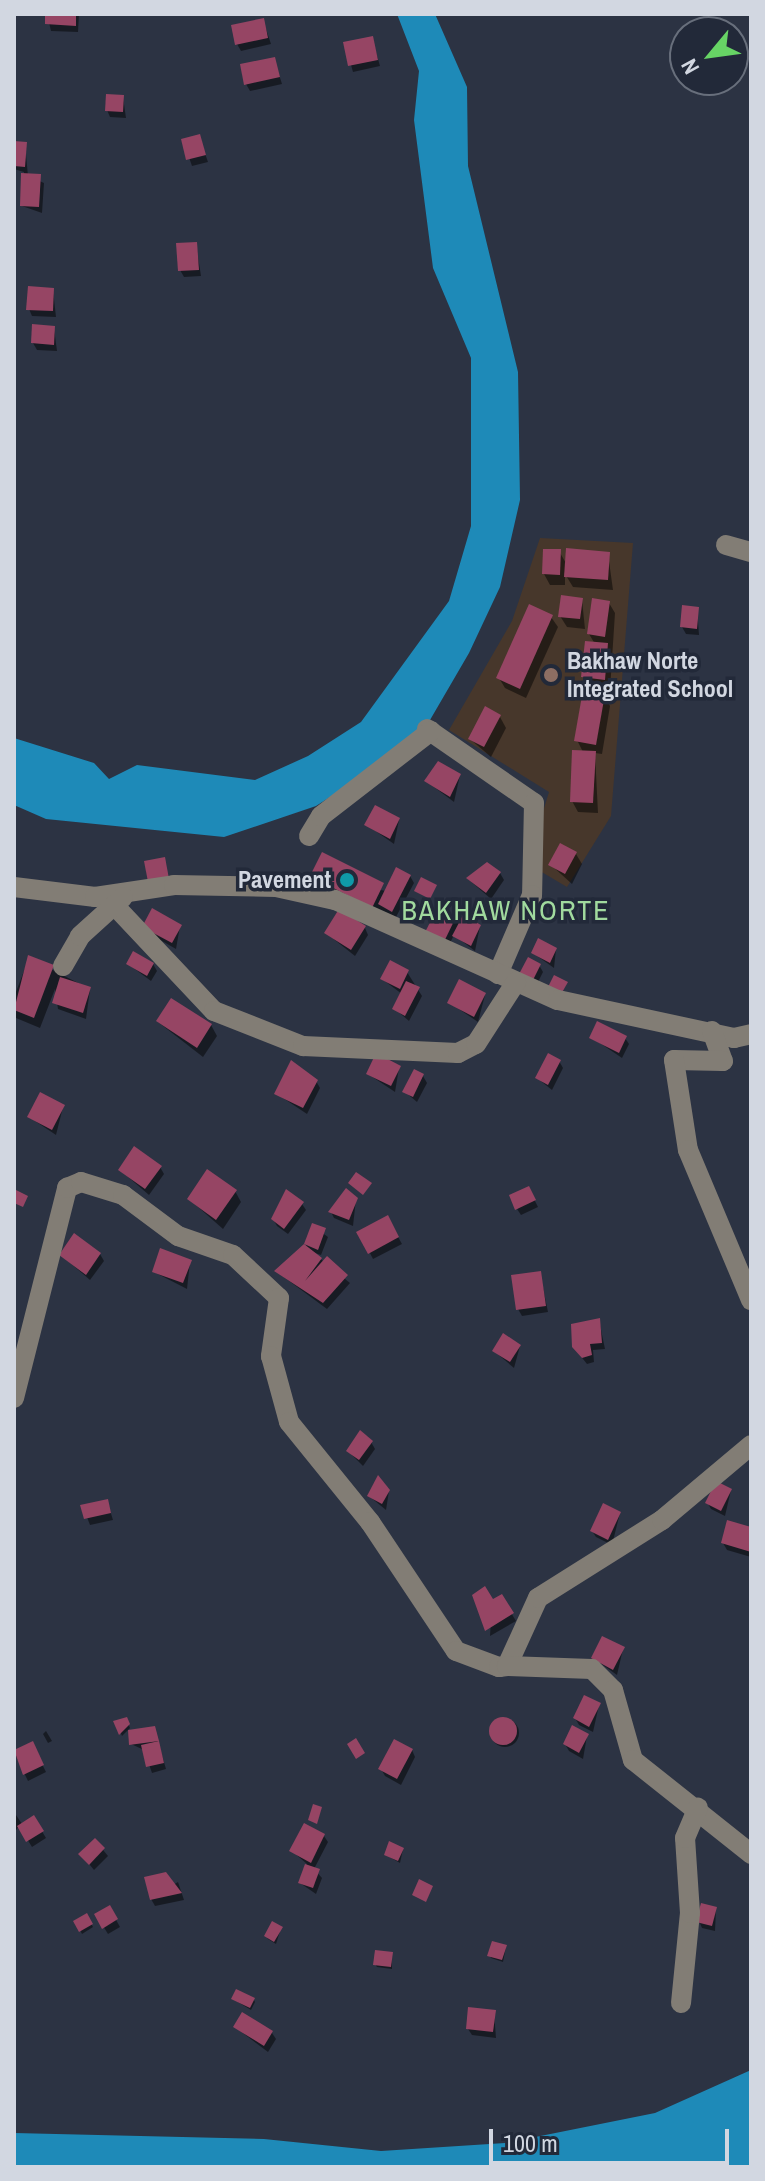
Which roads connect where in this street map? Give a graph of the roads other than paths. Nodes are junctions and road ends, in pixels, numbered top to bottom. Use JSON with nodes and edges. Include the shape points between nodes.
{"nodes":[{"id":1,"x":726,"y":545,"type":"dead end"},
{"id":2,"x":751,"y":552,"type":"edge"},
{"id":3,"x":309,"y":836,"type":"dead end"},
{"id":4,"x":14,"y":887,"type":"edge"},
{"id":5,"x":119,"y":901,"type":"junction"},
{"id":6,"x":63,"y":966,"type":"dead end"},
{"id":7,"x":507,"y":978,"type":"junction"},
{"id":8,"x":712,"y":1031,"type":"junction"},
{"id":9,"x":751,"y":1034,"type":"edge"},
{"id":10,"x":751,"y":1300,"type":"edge"},
{"id":11,"x":14,"y":1398,"type":"edge"},
{"id":12,"x":751,"y":1445,"type":"edge"},
{"id":13,"x":507,"y":1666,"type":"junction"},
{"id":14,"x":698,"y":1808,"type":"junction"},
{"id":15,"x":751,"y":1854,"type":"edge"},
{"id":16,"x":681,"y":2003,"type":"dead end"}],
"edges":[{"from":1,"to":2,"type":"street"},
{"from":3,"to":7,"type":"street","via":[[321,816],[429,730],[534,803],[532,895]]},
{"from":4,"to":5,"type":"street"},
{"from":5,"to":6,"type":"street","via":[[80,936]]},
{"from":5,"to":7,"type":"street","via":[[174,885],[305,893],[335,900]]},
{"from":5,"to":7,"type":"street","via":[[214,1011],[303,1046],[458,1053],[476,1044]]},
{"from":7,"to":8,"type":"street","via":[[558,1000]]},
{"from":8,"to":9,"type":"street"},
{"from":8,"to":10,"type":"street","via":[[723,1061],[674,1060],[688,1150]]},
{"from":11,"to":13,"type":"street","via":[[67,1188],[81,1182],[123,1195],[178,1236],[233,1255],[279,1298],[271,1356],[289,1422],[370,1522],[456,1651]]},
{"from":12,"to":13,"type":"street","via":[[662,1520],[538,1598]]},
{"from":13,"to":14,"type":"street","via":[[592,1669],[613,1690],[633,1760]]},
{"from":14,"to":15,"type":"street"},
{"from":14,"to":16,"type":"street","via":[[685,1838],[690,1913]]}]}
